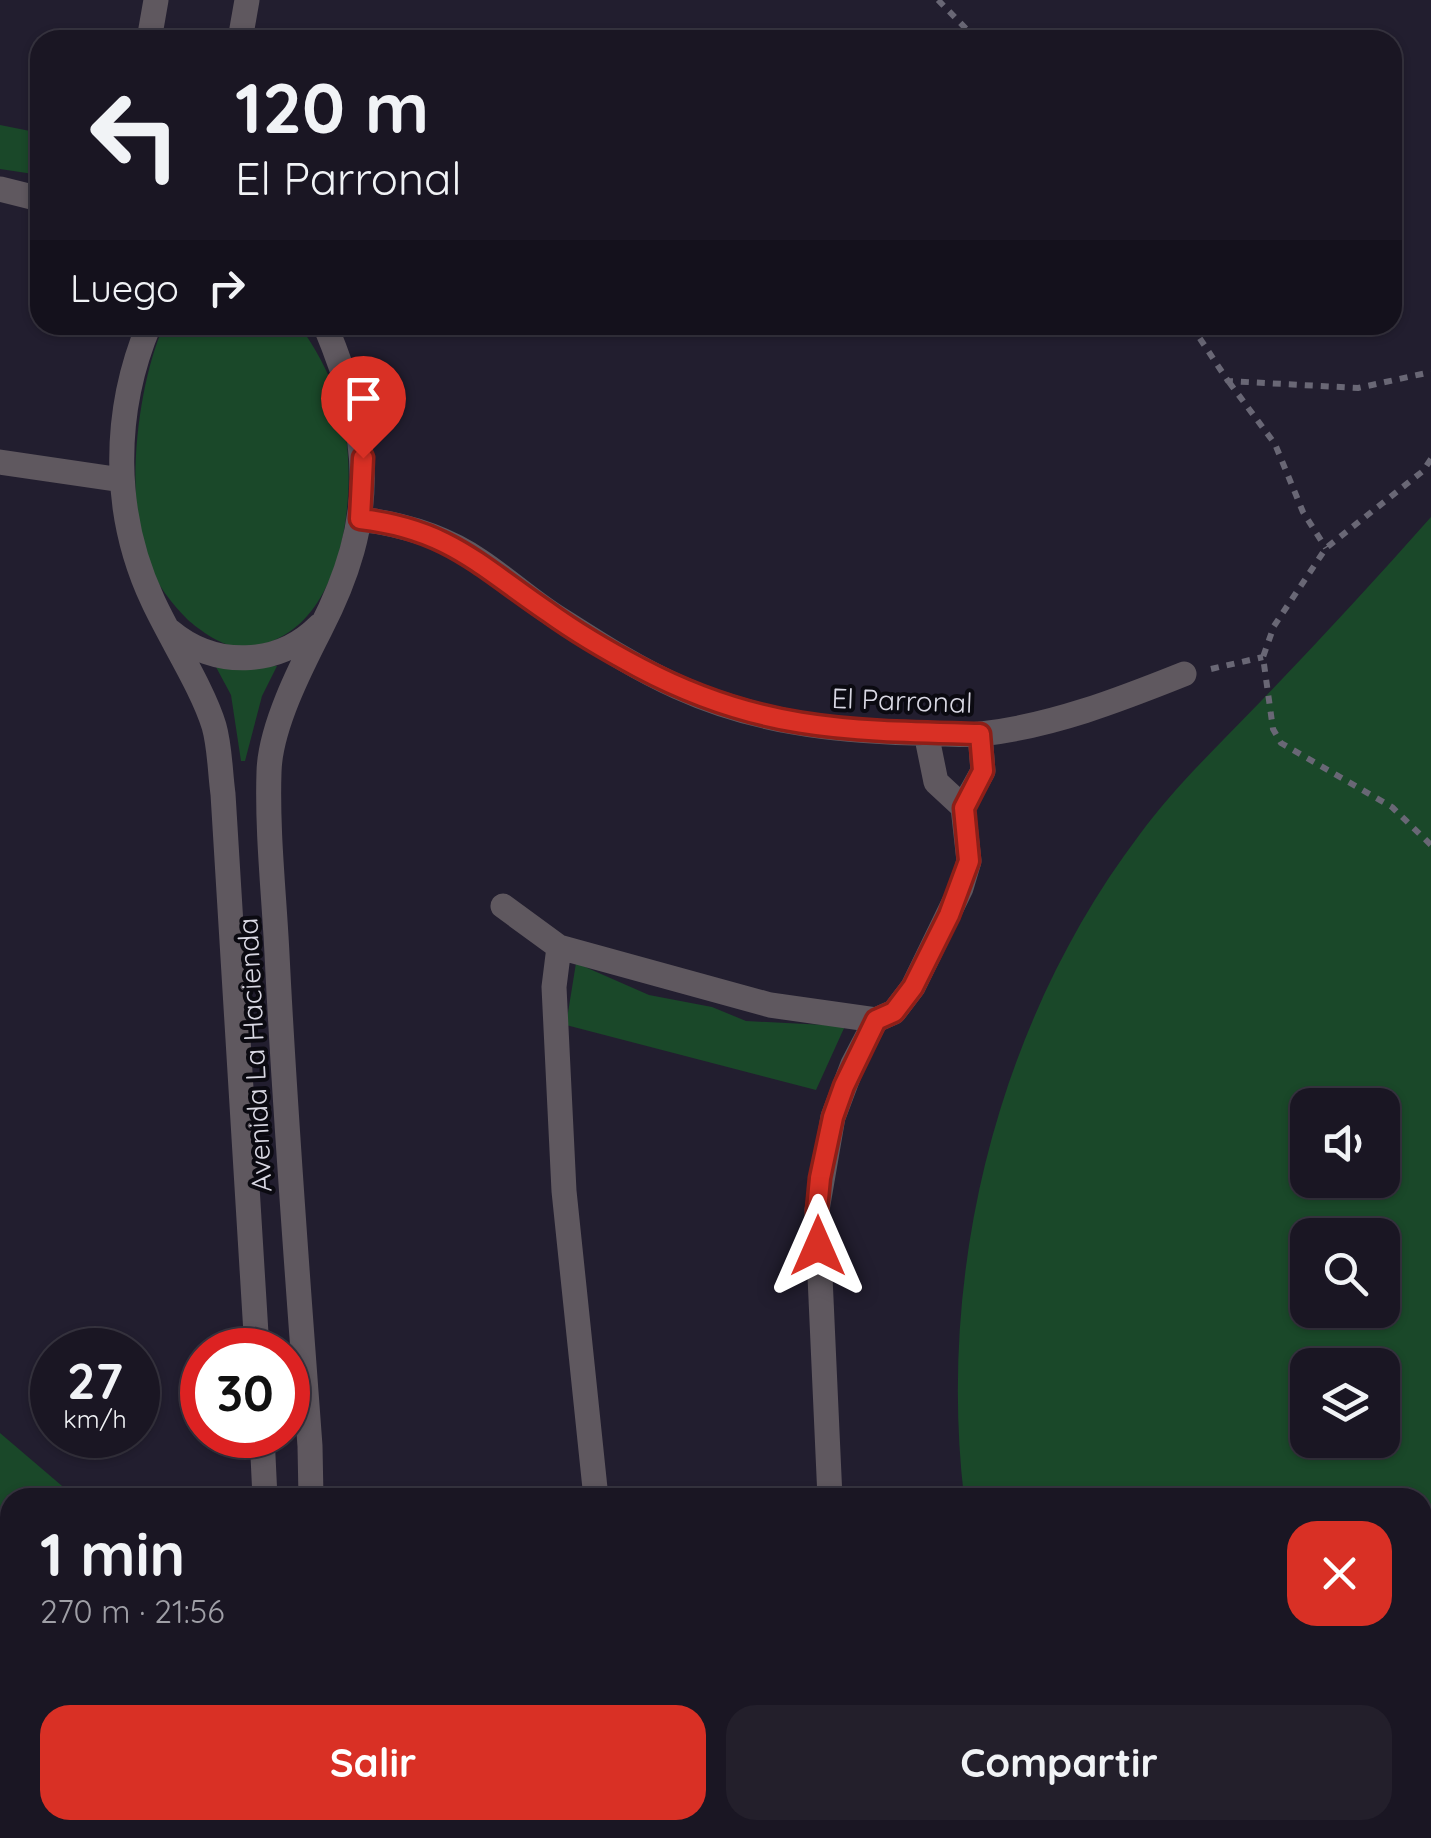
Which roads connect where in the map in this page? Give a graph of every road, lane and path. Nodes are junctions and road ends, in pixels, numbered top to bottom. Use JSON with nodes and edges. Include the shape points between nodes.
{"nodes":[{"id":1,"x":156,"y":0,"type":"edge"},
{"id":2,"x":246,"y":0,"type":"edge"},
{"id":3,"x":938,"y":0,"type":"edge"},
{"id":4,"x":152,"y":30,"type":"edge"},
{"id":5,"x":242,"y":30,"type":"edge"},
{"id":6,"x":967,"y":30,"type":"edge"},
{"id":7,"x":0,"y":189,"type":"edge"},
{"id":8,"x":30,"y":196,"type":"edge"},
{"id":9,"x":145,"y":335,"type":"edge"},
{"id":10,"x":319,"y":335,"type":"edge"},
{"id":11,"x":329,"y":335,"type":"edge"},
{"id":12,"x":1197,"y":335,"type":"edge"},
{"id":13,"x":341,"y":364,"type":"junction"},
{"id":14,"x":1431,"y":372,"type":"edge"},
{"id":15,"x":1228,"y":380,"type":"junction"},
{"id":16,"x":1431,"y":459,"type":"edge"},
{"id":17,"x":0,"y":462,"type":"edge"},
{"id":18,"x":122,"y":480,"type":"junction"},
{"id":19,"x":360,"y":519,"type":"junction"},
{"id":20,"x":1326,"y":548,"type":"junction"},
{"id":21,"x":325,"y":620,"type":"junction"},
{"id":22,"x":166,"y":628,"type":"junction"},
{"id":23,"x":1263,"y":657,"type":"junction"},
{"id":24,"x":1182,"y":675,"type":"joint"},
{"id":25,"x":926,"y":733,"type":"junction"},
{"id":26,"x":980,"y":734,"type":"junction"},
{"id":27,"x":964,"y":808,"type":"junction"},
{"id":28,"x":1431,"y":845,"type":"edge"},
{"id":29,"x":503,"y":906,"type":"dead end"},
{"id":30,"x":559,"y":948,"type":"junction"},
{"id":31,"x":876,"y":1020,"type":"junction"},
{"id":32,"x":256,"y":1328,"type":"edge"},
{"id":33,"x":263,"y":1458,"type":"edge"},
{"id":34,"x":265,"y":1488,"type":"edge"},
{"id":35,"x":311,"y":1488,"type":"edge"},
{"id":36,"x":595,"y":1488,"type":"edge"},
{"id":37,"x":830,"y":1488,"type":"edge"}],
"edges":[{"from":1,"to":4,"type":"street"},
{"from":2,"to":5,"type":"street"},
{"from":3,"to":6,"type":"path"},
{"from":7,"to":8,"type":"street"},
{"from":9,"to":18,"type":"street","name":"Avenida La Hacienda","via":[[126,402]]},
{"from":10,"to":13,"type":"street","name":"Avenida La Hacienda"},
{"from":11,"to":13,"type":"street","name":"Avenida La Hacienda"},
{"from":12,"to":15,"type":"path"},
{"from":13,"to":19,"type":"street","name":"Avenida La Hacienda","via":[[360,428]]},
{"from":14,"to":15,"type":"path","via":[[1358,388]]},
{"from":15,"to":20,"type":"path","via":[[1275,444]]},
{"from":16,"to":20,"type":"path"},
{"from":17,"to":18,"type":"street"},
{"from":18,"to":22,"type":"street","name":"Avenida La Hacienda","via":[[140,572]]},
{"from":19,"to":21,"type":"street","name":"Avenida La Hacienda"},
{"from":19,"to":25,"type":"street","name":"El Parronal","via":[[417,531],[476,558],[610,651],[706,698],[810,726]]},
{"from":20,"to":23,"type":"path","via":[[1274,626]]},
{"from":21,"to":22,"type":"street","via":[[295,645],[238,659],[199,650]]},
{"from":21,"to":35,"type":"street","name":"Avenida La Hacienda","via":[[294,683],[268,768]]},
{"from":22,"to":32,"type":"street","name":"Avenida La Hacienda","via":[[214,724],[219,758]]},
{"from":23,"to":24,"type":"path"},
{"from":23,"to":28,"type":"path","via":[[1272,729],[1281,743],[1392,807]]},
{"from":24,"to":26,"type":"street","name":"El Parronal","via":[[1074,715]]},
{"from":25,"to":26,"type":"street","name":"El Parronal"},
{"from":25,"to":27,"type":"street","via":[[936,782]]},
{"from":26,"to":27,"type":"street","via":[[983,771]]},
{"from":27,"to":31,"type":"street","via":[[969,861],[961,888],[913,987],[894,1012]]},
{"from":29,"to":30,"type":"street"},
{"from":30,"to":31,"type":"street","via":[[770,1005]]},
{"from":30,"to":36,"type":"street","via":[[554,987],[564,1191]]},
{"from":31,"to":37,"type":"street","via":[[833,1117],[817,1210]]},
{"from":33,"to":34,"type":"street"}]}
